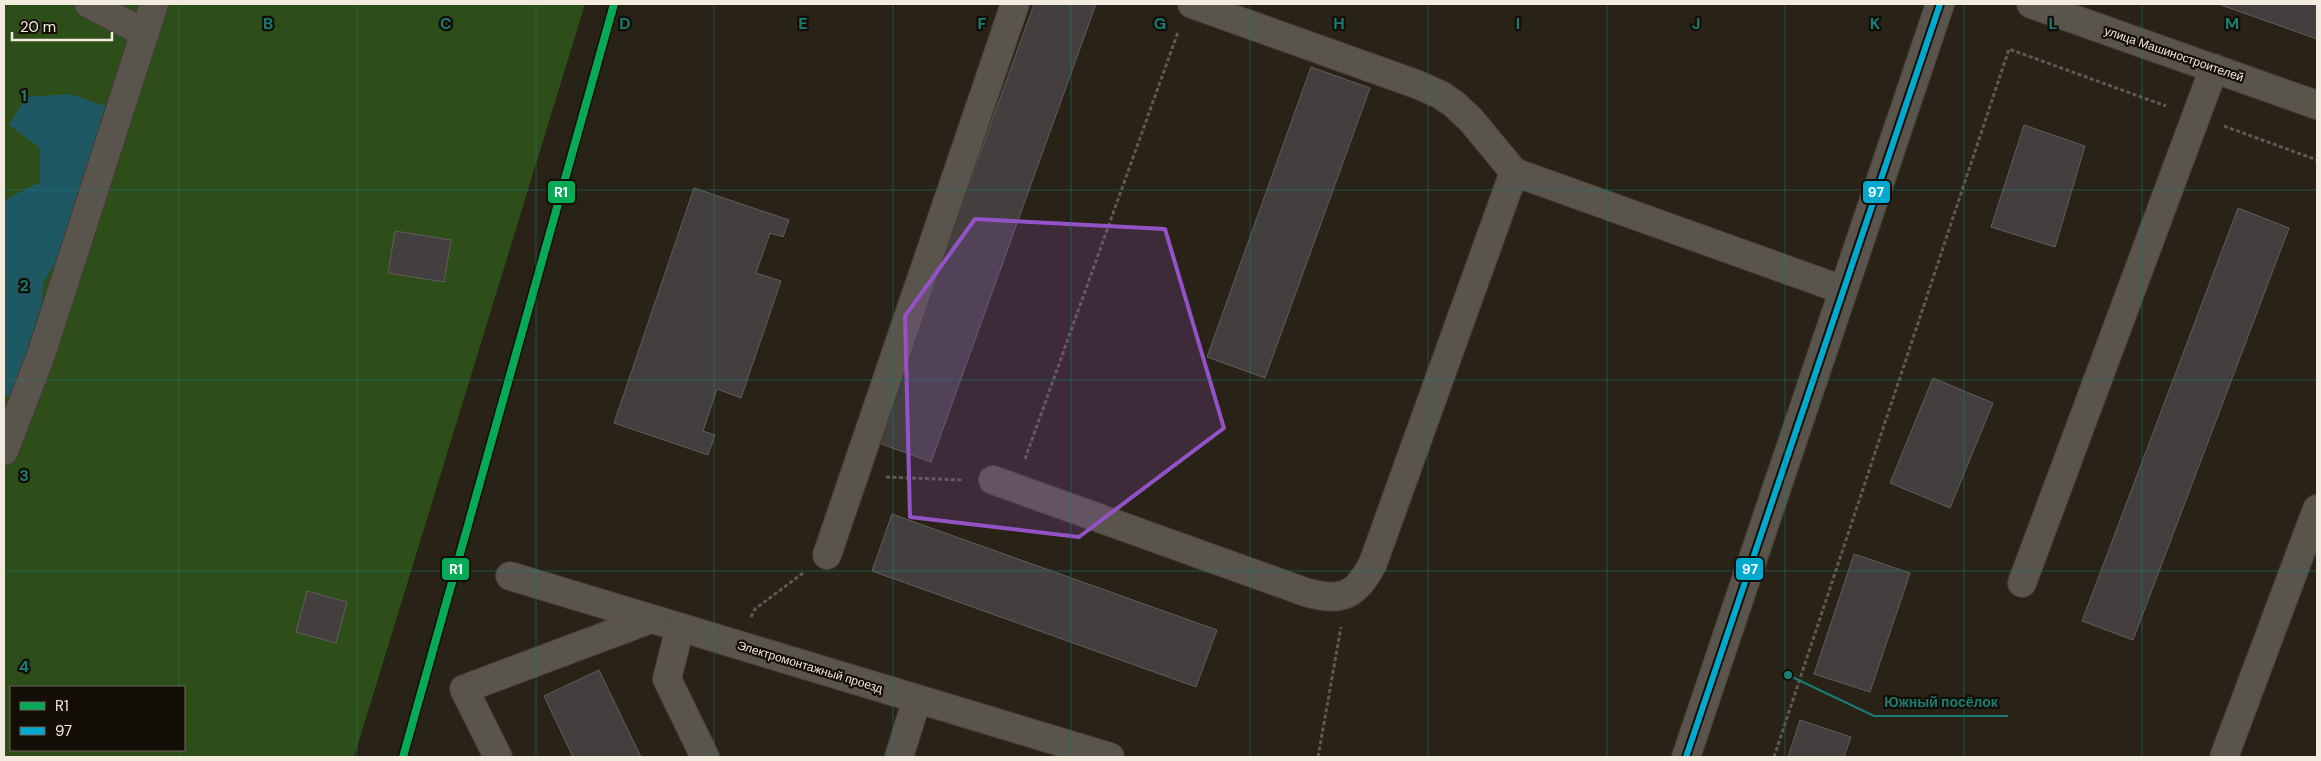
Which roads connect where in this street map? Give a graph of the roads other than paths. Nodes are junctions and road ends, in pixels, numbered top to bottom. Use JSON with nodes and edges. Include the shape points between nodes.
{"nodes":[{"id":1,"x":89,"y":4,"type":"edge"},
{"id":2,"x":154,"y":4,"type":"edge"},
{"id":3,"x":1015,"y":4,"type":"edge"},
{"id":4,"x":1192,"y":4,"type":"edge"},
{"id":5,"x":1940,"y":4,"type":"edge"},
{"id":6,"x":2039,"y":5,"type":"edge"},
{"id":7,"x":145,"y":33,"type":"junction"},
{"id":8,"x":2214,"y":68,"type":"junction"},
{"id":9,"x":2317,"y":104,"type":"edge"},
{"id":10,"x":1514,"y":172,"type":"junction"},
{"id":11,"x":1843,"y":290,"type":"junction"},
{"id":12,"x":4,"y":451,"type":"edge"},
{"id":13,"x":1003,"y":484,"type":"road end"},
{"id":14,"x":2317,"y":509,"type":"edge"},
{"id":15,"x":827,"y":555,"type":"road end"},
{"id":16,"x":510,"y":576,"type":"dead end"},
{"id":17,"x":2022,"y":583,"type":"dead end"},
{"id":18,"x":651,"y":619,"type":"junction"},
{"id":19,"x":680,"y":628,"type":"junction"},
{"id":20,"x":917,"y":699,"type":"junction"},
{"id":21,"x":498,"y":757,"type":"edge"},
{"id":22,"x":705,"y":757,"type":"edge"},
{"id":23,"x":898,"y":757,"type":"edge"},
{"id":24,"x":1110,"y":757,"type":"edge"},
{"id":25,"x":1686,"y":757,"type":"edge"},
{"id":26,"x":2224,"y":757,"type":"edge"}],
"edges":[{"from":1,"to":7,"type":"street"},
{"from":2,"to":7,"type":"street"},
{"from":3,"to":15,"type":"street"},
{"from":4,"to":10,"type":"street","via":[[1441,95],[1471,120]]},
{"from":5,"to":11,"type":"street"},
{"from":6,"to":8,"type":"street","name":"улица Машиностроителей"},
{"from":7,"to":12,"type":"street","via":[[41,355]]},
{"from":8,"to":9,"type":"street","name":"улица Машиностроителей"},
{"from":8,"to":17,"type":"street"},
{"from":10,"to":11,"type":"street"},
{"from":10,"to":13,"type":"street","via":[[1373,563],[1363,583],[1346,594],[1327,598],[1305,592]]},
{"from":11,"to":25,"type":"street"},
{"from":14,"to":26,"type":"street"},
{"from":16,"to":18,"type":"street","name":"Электромонтажный проезд"},
{"from":18,"to":19,"type":"street","name":"Электромонтажный проезд"},
{"from":18,"to":21,"type":"street","via":[[464,689]]},
{"from":19,"to":20,"type":"street","name":"Электромонтажный проезд"},
{"from":19,"to":22,"type":"street","via":[[667,678]]},
{"from":20,"to":23,"type":"street"},
{"from":20,"to":24,"type":"street","name":"Электромонтажный проезд"}]}
